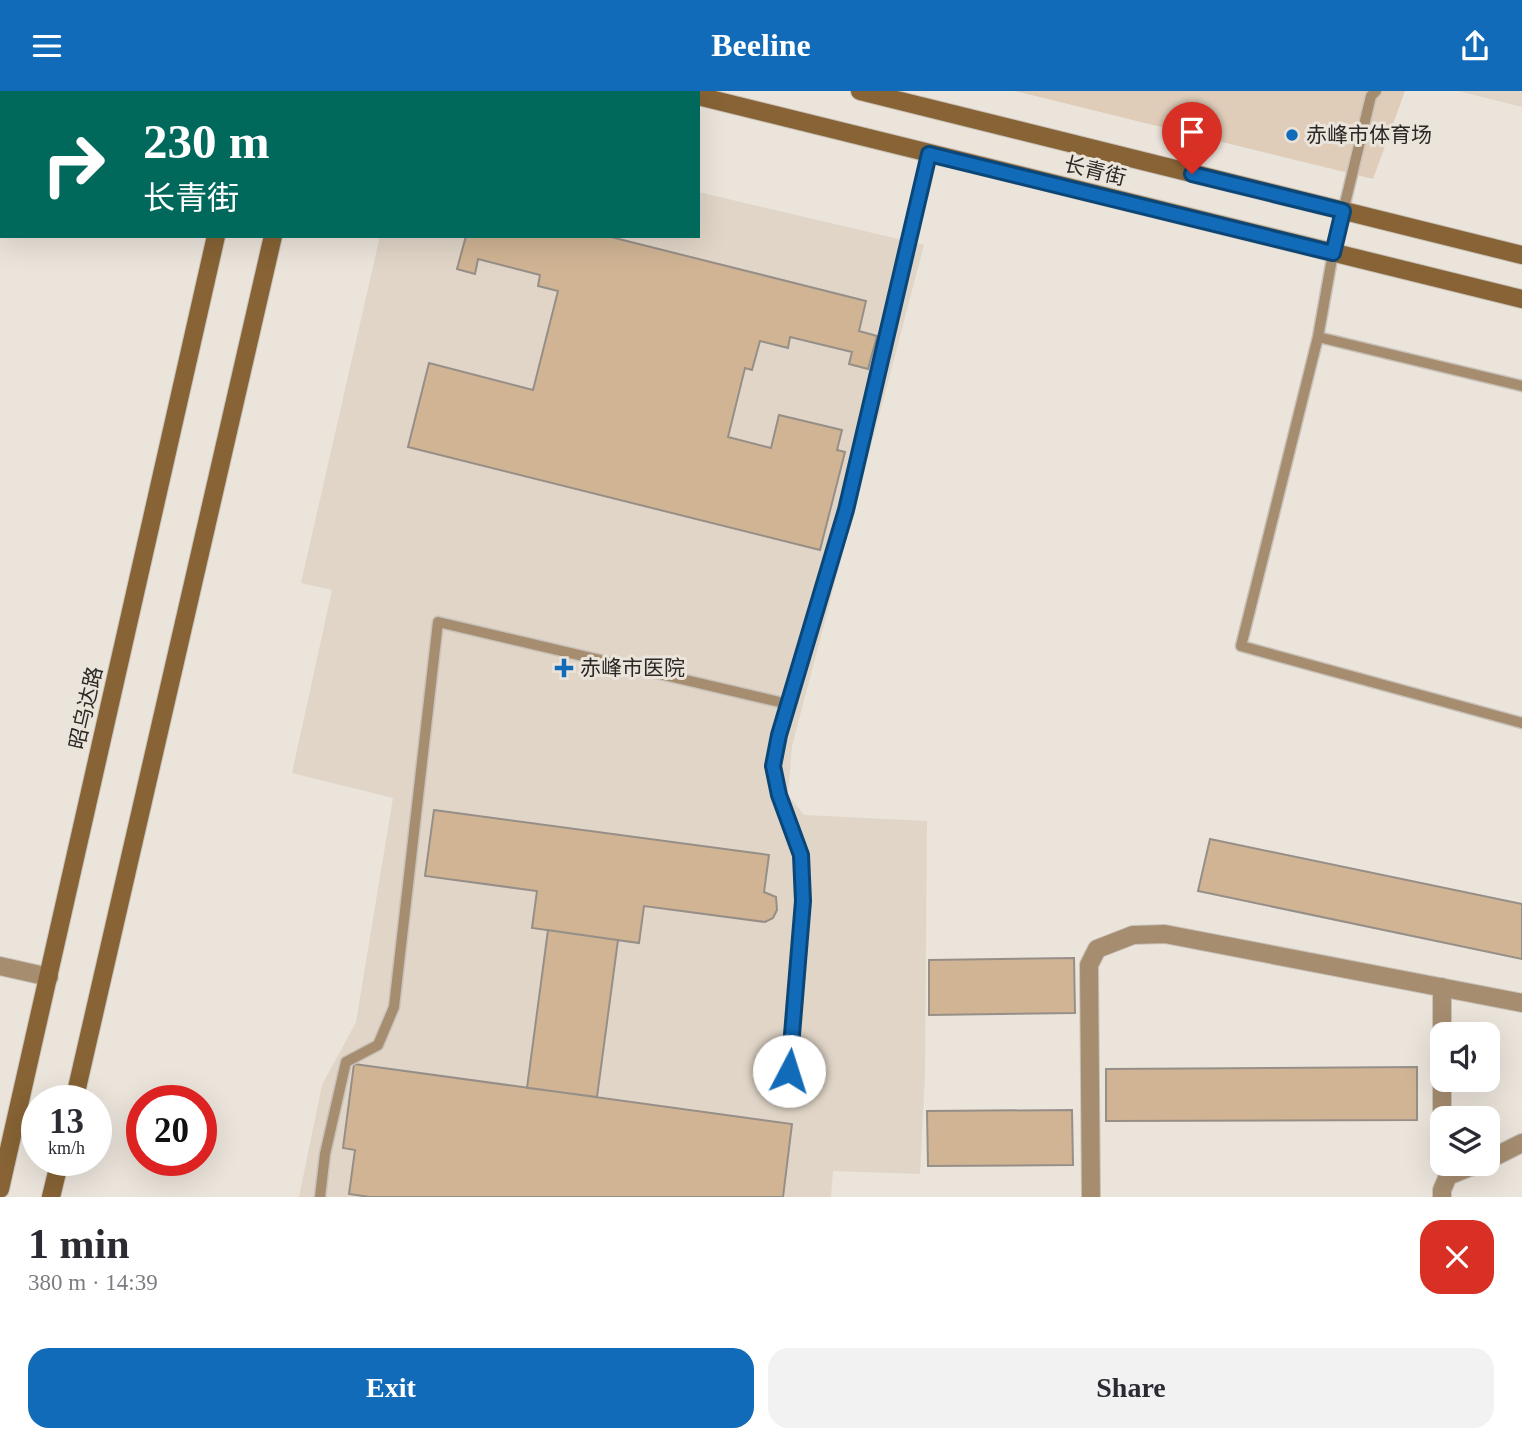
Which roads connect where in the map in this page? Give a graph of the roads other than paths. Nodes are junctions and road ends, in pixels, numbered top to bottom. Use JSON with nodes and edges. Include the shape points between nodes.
{"nodes":[{"id":1,"x":860,"y":91,"type":"edge"},
{"id":2,"x":1376,"y":91,"type":"edge"},
{"id":3,"x":700,"y":97,"type":"edge"},
{"id":4,"x":929,"y":154,"type":"junction"},
{"id":5,"x":1343,"y":211,"type":"junction"},
{"id":6,"x":216,"y":238,"type":"edge"},
{"id":7,"x":273,"y":238,"type":"edge"},
{"id":8,"x":1333,"y":253,"type":"junction"},
{"id":9,"x":1522,"y":255,"type":"edge"},
{"id":10,"x":1522,"y":299,"type":"edge"},
{"id":11,"x":1318,"y":337,"type":"junction"},
{"id":12,"x":1522,"y":386,"type":"edge"},
{"id":13,"x":788,"y":704,"type":"junction"},
{"id":14,"x":1522,"y":723,"type":"edge"},
{"id":15,"x":0,"y":966,"type":"edge"},
{"id":16,"x":49,"y":977,"type":"junction"},
{"id":17,"x":1442,"y":988,"type":"junction"},
{"id":18,"x":1522,"y":1003,"type":"edge"},
{"id":19,"x":1442,"y":1022,"type":"edge"},
{"id":20,"x":789,"y":1071,"type":"dead end"},
{"id":21,"x":78,"y":1085,"type":"edge"},
{"id":22,"x":1522,"y":1143,"type":"edge"},
{"id":23,"x":1500,"y":1154,"type":"edge"},
{"id":24,"x":56,"y":1176,"type":"edge"},
{"id":25,"x":1448,"y":1176,"type":"edge"},
{"id":26,"x":0,"y":1189,"type":"edge"},
{"id":27,"x":1442,"y":1193,"type":"edge"},
{"id":28,"x":51,"y":1197,"type":"edge"},
{"id":29,"x":320,"y":1197,"type":"edge"},
{"id":30,"x":1091,"y":1197,"type":"edge"}],
"edges":[{"from":1,"to":5,"type":"main road","name":"长青街"},
{"from":2,"to":5,"type":"lane"},
{"from":3,"to":4,"type":"main road","name":"长青街"},
{"from":4,"to":8,"type":"main road","name":"长青街"},
{"from":4,"to":13,"type":"lane","via":[[846,510]]},
{"from":5,"to":8,"type":"lane"},
{"from":5,"to":9,"type":"main road","name":"长青街"},
{"from":6,"to":16,"type":"main road","name":"昭乌达路"},
{"from":7,"to":21,"type":"main road"},
{"from":8,"to":10,"type":"main road","name":"长青街"},
{"from":8,"to":11,"type":"lane"},
{"from":11,"to":12,"type":"lane"},
{"from":11,"to":14,"type":"lane","via":[[1241,646]]},
{"from":13,"to":20,"type":"lane","via":[[773,766],[801,855],[803,901]]},
{"from":13,"to":29,"type":"lane","via":[[438,622],[394,1007],[378,1045],[346,1062]]},
{"from":15,"to":16,"type":"street"},
{"from":16,"to":26,"type":"main road","name":"昭乌达路"},
{"from":17,"to":18,"type":"street"},
{"from":17,"to":19,"type":"street"},
{"from":17,"to":30,"type":"street","via":[[1165,934],[1133,935],[1097,949],[1089,965]]},
{"from":22,"to":23,"type":"street"},
{"from":24,"to":28,"type":"main road"},
{"from":25,"to":27,"type":"street"}]}
